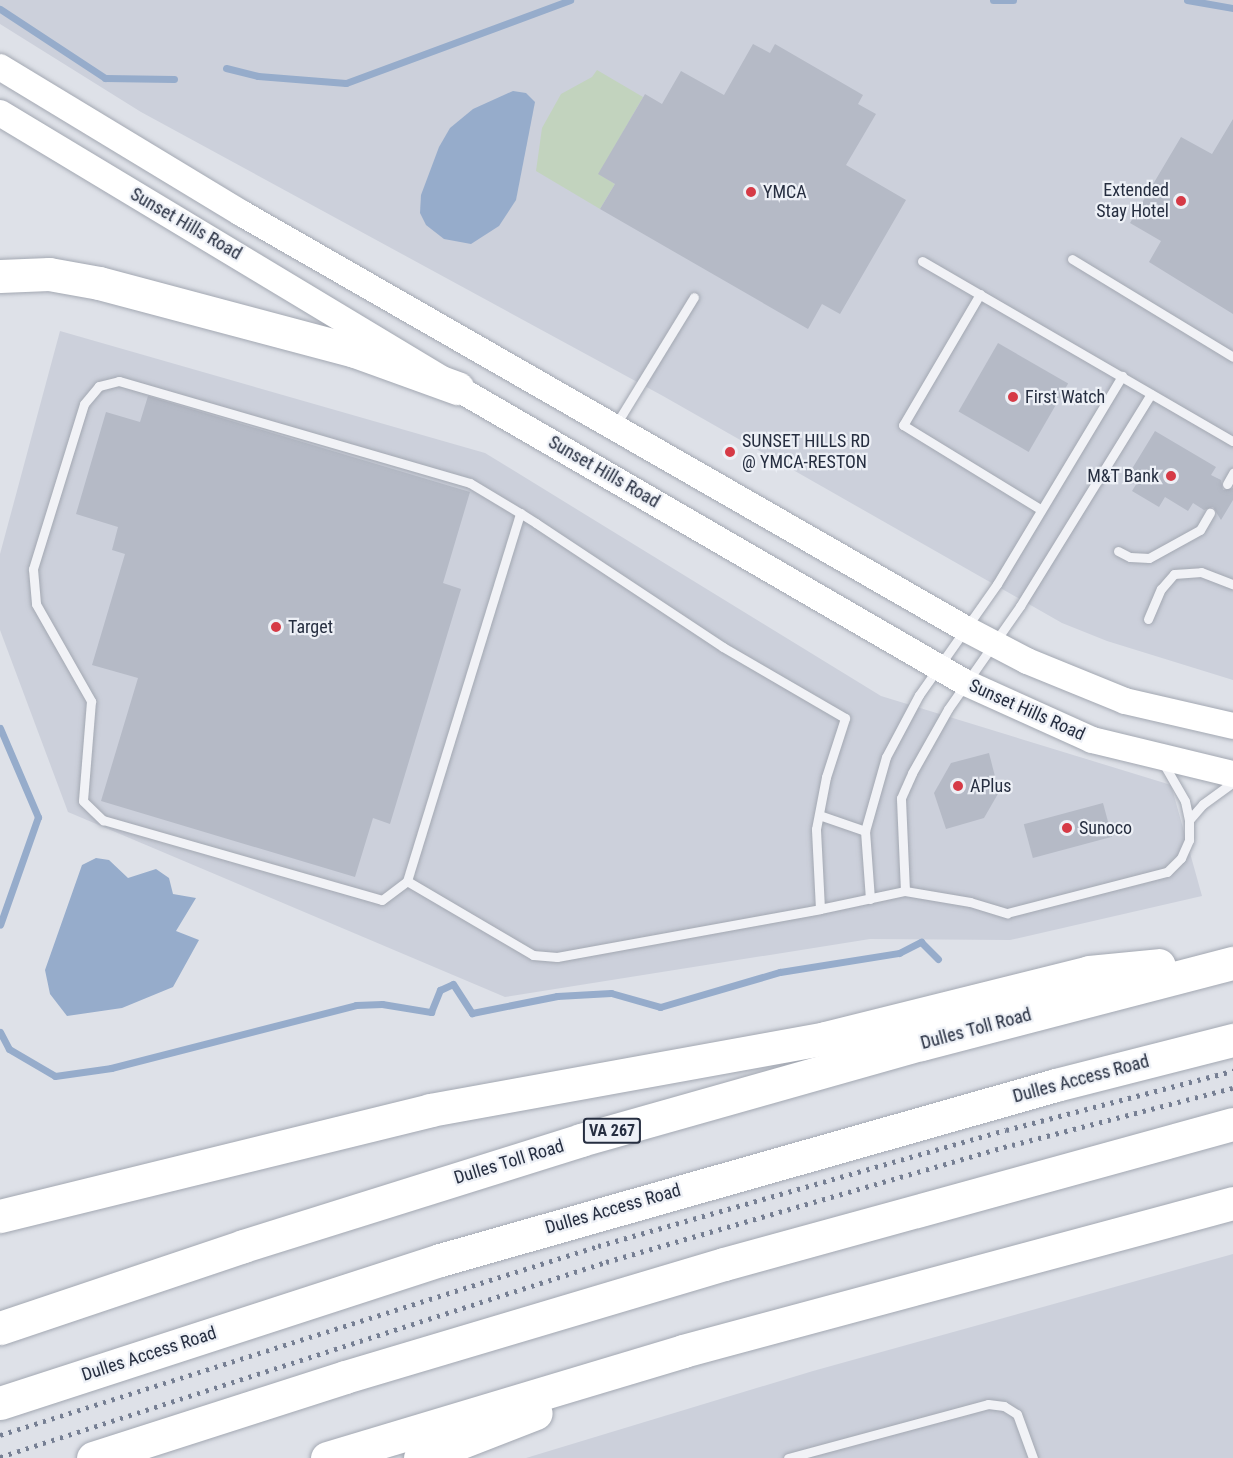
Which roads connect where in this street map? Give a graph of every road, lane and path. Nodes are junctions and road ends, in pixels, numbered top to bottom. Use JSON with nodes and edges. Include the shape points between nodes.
{"nodes":[{"id":1,"x":0,"y":68,"type":"edge"},
{"id":2,"x":0,"y":113,"type":"edge"},
{"id":3,"x":1072,"y":259,"type":"dead end"},
{"id":4,"x":922,"y":261,"type":"dead end"},
{"id":5,"x":0,"y":276,"type":"edge"},
{"id":6,"x":980,"y":294,"type":"junction"},
{"id":7,"x":694,"y":297,"type":"dead end"},
{"id":8,"x":1233,"y":357,"type":"edge"},
{"id":9,"x":1122,"y":376,"type":"junction"},
{"id":10,"x":457,"y":388,"type":"junction"},
{"id":11,"x":1151,"y":394,"type":"junction"},
{"id":12,"x":614,"y":428,"type":"junction"},
{"id":13,"x":1233,"y":441,"type":"edge"},
{"id":14,"x":1233,"y":472,"type":"edge"},
{"id":15,"x":1227,"y":484,"type":"dead end"},
{"id":16,"x":1040,"y":509,"type":"junction"},
{"id":17,"x":520,"y":513,"type":"junction"},
{"id":18,"x":1210,"y":513,"type":"dead end"},
{"id":19,"x":1118,"y":550,"type":"dead end"},
{"id":20,"x":1233,"y":585,"type":"edge"},
{"id":21,"x":1148,"y":619,"type":"dead end"},
{"id":22,"x":966,"y":629,"type":"junction"},
{"id":23,"x":993,"y":644,"type":"junction"},
{"id":24,"x":939,"y":668,"type":"junction"},
{"id":25,"x":966,"y":683,"type":"junction"},
{"id":26,"x":1233,"y":726,"type":"edge"},
{"id":27,"x":1160,"y":759,"type":"junction"},
{"id":28,"x":1233,"y":774,"type":"edge"},
{"id":29,"x":1233,"y":782,"type":"edge"},
{"id":30,"x":819,"y":815,"type":"junction"},
{"id":31,"x":1189,"y":820,"type":"junction"},
{"id":32,"x":865,"y":831,"type":"junction"},
{"id":33,"x":407,"y":881,"type":"junction"},
{"id":34,"x":905,"y":891,"type":"junction"},
{"id":35,"x":870,"y":898,"type":"junction"},
{"id":36,"x":819,"y":909,"type":"junction"},
{"id":37,"x":1233,"y":959,"type":"edge"},
{"id":38,"x":1233,"y":963,"type":"edge"},
{"id":39,"x":1233,"y":1040,"type":"edge"},
{"id":40,"x":1233,"y":1124,"type":"edge"},
{"id":41,"x":1233,"y":1203,"type":"edge"},
{"id":42,"x":0,"y":1216,"type":"edge"},
{"id":43,"x":0,"y":1328,"type":"edge"},
{"id":44,"x":683,"y":1351,"type":"junction"},
{"id":45,"x":0,"y":1403,"type":"edge"},
{"id":46,"x":93,"y":1458,"type":"edge"},
{"id":47,"x":327,"y":1458,"type":"edge"},
{"id":48,"x":420,"y":1458,"type":"edge"},
{"id":49,"x":788,"y":1458,"type":"edge"},
{"id":50,"x":1033,"y":1458,"type":"edge"}],
"edges":[{"from":1,"to":12,"type":"main road","name":"Sunset Hills Road","via":[[241,213]]},
{"from":2,"to":10,"type":"main road","name":"Sunset Hills Road"},
{"from":3,"to":8,"type":"lane"},
{"from":4,"to":6,"type":"lane"},
{"from":5,"to":10,"type":"highway","via":[[50,274],[126,290],[355,351]]},
{"from":6,"to":9,"type":"lane"},
{"from":6,"to":16,"type":"lane","via":[[903,425]]},
{"from":7,"to":12,"type":"lane"},
{"from":9,"to":11,"type":"lane"},
{"from":9,"to":16,"type":"lane"},
{"from":10,"to":24,"type":"main road","name":"Sunset Hills Road"},
{"from":11,"to":13,"type":"lane"},
{"from":11,"to":23,"type":"lane","via":[[1070,528]]},
{"from":12,"to":22,"type":"main road","name":"Sunset Hills Road"},
{"from":14,"to":15,"type":"lane"},
{"from":16,"to":22,"type":"lane"},
{"from":17,"to":30,"type":"lane","via":[[723,647],[845,718]]},
{"from":17,"to":33,"type":"lane"},
{"from":17,"to":33,"type":"lane","via":[[470,483],[119,381],[99,386],[84,404],[36,558],[36,604],[91,701],[83,801],[103,820],[382,900]]},
{"from":18,"to":19,"type":"lane","via":[[1200,530],[1149,558],[1130,557]]},
{"from":20,"to":21,"type":"lane","via":[[1201,572],[1174,574],[1161,589]]},
{"from":22,"to":23,"type":"main road","name":"Sunset Hills Road"},
{"from":22,"to":24,"type":"lane"},
{"from":23,"to":25,"type":"lane"},
{"from":23,"to":26,"type":"main road","name":"Sunset Hills Road","via":[[1125,701]]},
{"from":24,"to":25,"type":"main road","name":"Sunset Hills Road"},
{"from":24,"to":32,"type":"lane","via":[[919,695],[886,757]]},
{"from":25,"to":27,"type":"main road","name":"Sunset Hills Road","via":[[1092,740]]},
{"from":25,"to":34,"type":"lane","via":[[912,773],[902,798]]},
{"from":27,"to":28,"type":"main road","name":"Sunset Hills Road"},
{"from":27,"to":31,"type":"lane","via":[[1185,801]]},
{"from":29,"to":31,"type":"lane"},
{"from":30,"to":32,"type":"lane"},
{"from":30,"to":36,"type":"lane"},
{"from":31,"to":34,"type":"lane","via":[[1189,840],[1181,858],[1167,872],[1007,913]]},
{"from":32,"to":35,"type":"lane"},
{"from":33,"to":36,"type":"lane","via":[[533,955],[557,957]]},
{"from":34,"to":35,"type":"lane"},
{"from":35,"to":36,"type":"lane"},
{"from":37,"to":42,"type":"highway","via":[[1089,972],[825,1038],[430,1110]]},
{"from":38,"to":43,"type":"highway","name":"Dulles Toll Road","number":"VA 267","via":[[921,1044],[570,1144],[243,1245]]},
{"from":39,"to":45,"type":"highway","name":"Dulles Access Road","via":[[1056,1085],[452,1256]]},
{"from":40,"to":46,"type":"highway","via":[[701,1271],[345,1377]]},
{"from":41,"to":44,"type":"highway"},
{"from":44,"to":47,"type":"highway"},
{"from":44,"to":48,"type":"highway","via":[[468,1442]]},
{"from":49,"to":50,"type":"lane","via":[[988,1404],[1004,1406],[1017,1414]]}]}
